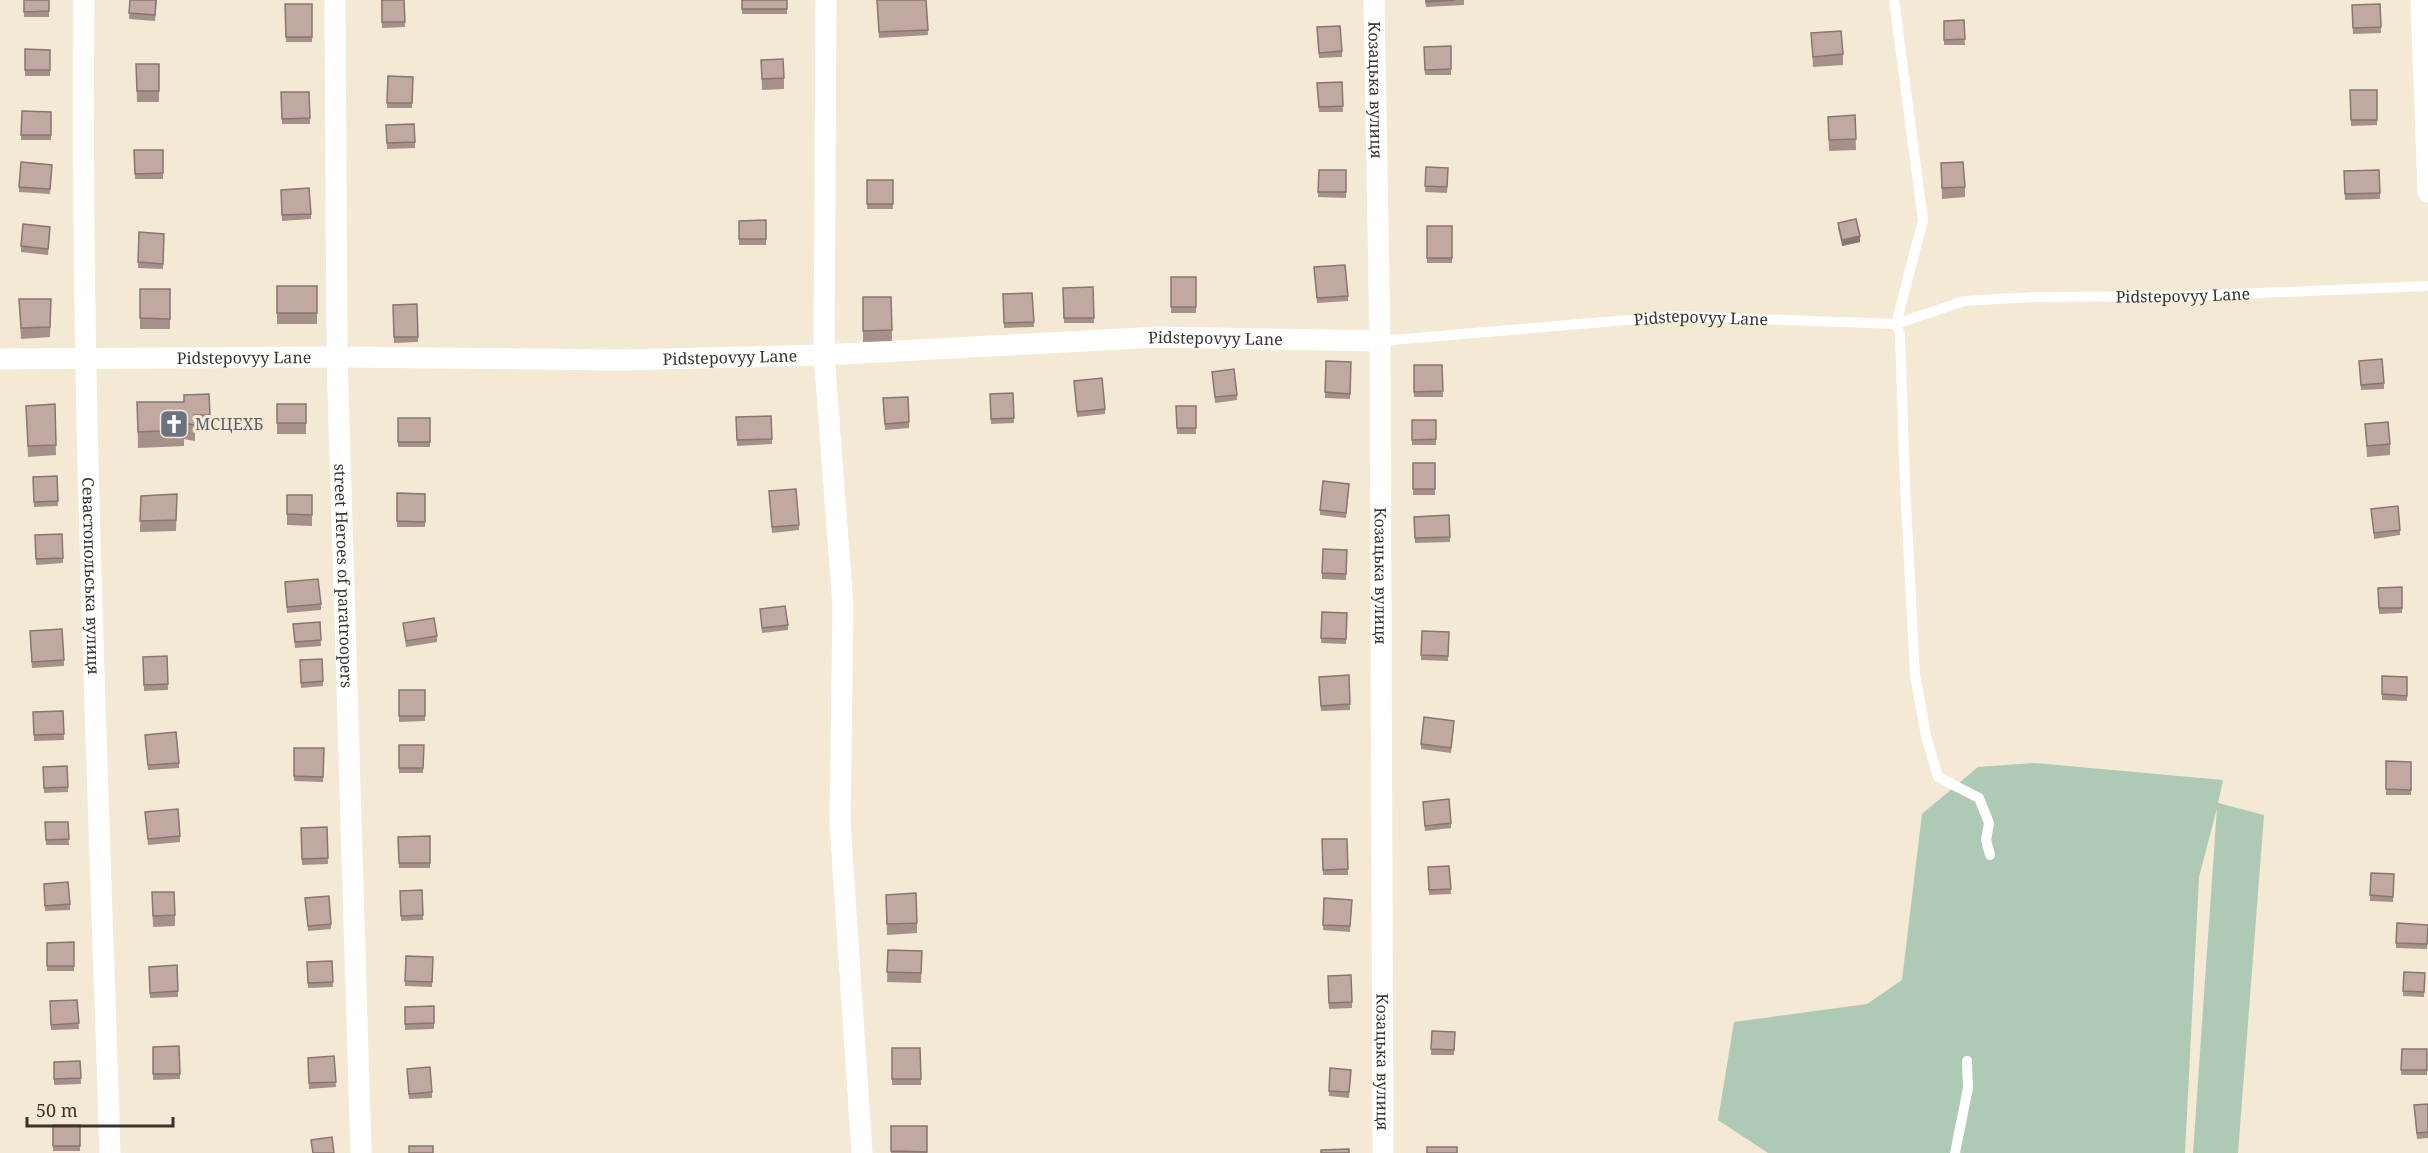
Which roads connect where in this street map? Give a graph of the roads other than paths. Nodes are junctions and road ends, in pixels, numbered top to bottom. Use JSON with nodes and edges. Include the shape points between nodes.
{"nodes":[{"id":1,"x":84,"y":0,"type":"edge"},
{"id":2,"x":335,"y":0,"type":"edge"},
{"id":3,"x":826,"y":0,"type":"edge"},
{"id":4,"x":1374,"y":0,"type":"edge"},
{"id":5,"x":1894,"y":0,"type":"edge"},
{"id":6,"x":2421,"y":0,"type":"edge"},
{"id":7,"x":2428,"y":192,"type":"edge"},
{"id":8,"x":2428,"y":286,"type":"edge"},
{"id":9,"x":1896,"y":324,"type":"junction"},
{"id":10,"x":1380,"y":341,"type":"junction"},
{"id":11,"x":825,"y":355,"type":"junction"},
{"id":12,"x":84,"y":357,"type":"junction"},
{"id":13,"x":337,"y":357,"type":"junction"},
{"id":14,"x":0,"y":358,"type":"edge"},
{"id":15,"x":1990,"y":855,"type":"dead end"},
{"id":16,"x":1967,"y":1061,"type":"dead end"},
{"id":17,"x":110,"y":1153,"type":"edge"},
{"id":18,"x":361,"y":1153,"type":"edge"},
{"id":19,"x":862,"y":1153,"type":"edge"},
{"id":20,"x":1383,"y":1153,"type":"edge"},
{"id":21,"x":1955,"y":1153,"type":"edge"}],
"edges":[{"from":1,"to":12,"type":"street","name":"Севастопольська вулиця"},
{"from":2,"to":13,"type":"street","name":"street Heroes of paratroopers"},
{"from":3,"to":11,"type":"street"},
{"from":4,"to":10,"type":"street","name":"Козацька вулиця"},
{"from":5,"to":9,"type":"lane","via":[[1923,220]]},
{"from":6,"to":7,"type":"street"},
{"from":8,"to":9,"type":"lane","name":"Pidstepovyy Lane","via":[[1964,301]]},
{"from":9,"to":10,"type":"lane","name":"Pidstepovyy Lane","via":[[1675,316]]},
{"from":9,"to":15,"type":"lane","via":[[1900,335],[1916,675],[1926,736],[1938,777],[1979,798],[1989,823],[1986,840]]},
{"from":10,"to":11,"type":"street","name":"Pidstepovyy Lane","via":[[1158,337]]},
{"from":10,"to":20,"type":"street","name":"Козацька вулиця"},
{"from":11,"to":13,"type":"street","name":"Pidstepovyy Lane","via":[[620,360]]},
{"from":11,"to":19,"type":"street","via":[[843,605],[840,823]]},
{"from":12,"to":13,"type":"street","name":"Pidstepovyy Lane"},
{"from":12,"to":14,"type":"street","name":"Pidstepovyy Lane"},
{"from":12,"to":17,"type":"street","name":"Севастопольська вулиця"},
{"from":13,"to":18,"type":"street","name":"street Heroes of paratroopers"},
{"from":16,"to":21,"type":"lane","via":[[1968,1088]]}]}
